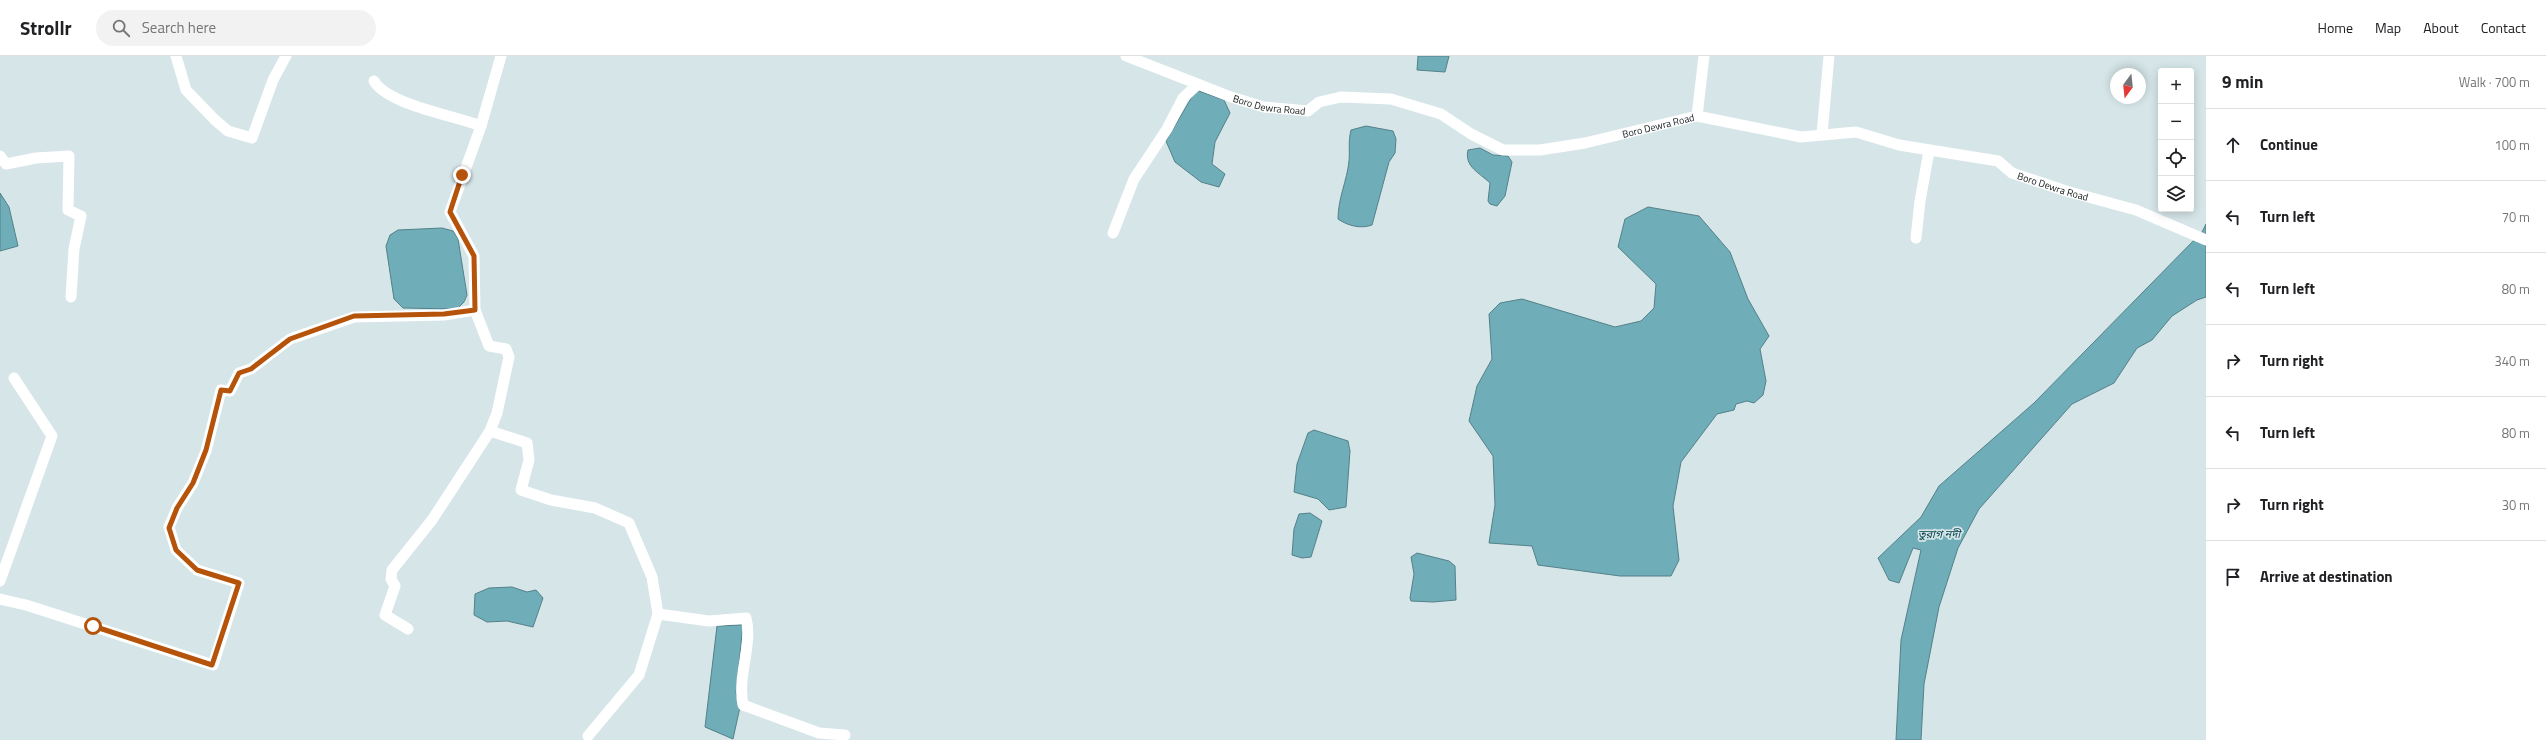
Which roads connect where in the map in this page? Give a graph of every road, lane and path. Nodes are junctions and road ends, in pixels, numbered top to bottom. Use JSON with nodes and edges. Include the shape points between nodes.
{"nodes":[{"id":1,"x":176,"y":56,"type":"edge"},
{"id":2,"x":286,"y":56,"type":"edge"},
{"id":3,"x":501,"y":56,"type":"edge"},
{"id":4,"x":1126,"y":56,"type":"edge"},
{"id":5,"x":1704,"y":56,"type":"edge"},
{"id":6,"x":1830,"y":56,"type":"edge"},
{"id":7,"x":374,"y":81,"type":"dead end"},
{"id":8,"x":1198,"y":84,"type":"junction"},
{"id":9,"x":1697,"y":116,"type":"junction"},
{"id":10,"x":482,"y":126,"type":"junction"},
{"id":11,"x":1822,"y":134,"type":"junction"},
{"id":12,"x":1929,"y":151,"type":"junction"},
{"id":13,"x":0,"y":156,"type":"edge"},
{"id":14,"x":1113,"y":232,"type":"dead end"},
{"id":15,"x":2201,"y":237,"type":"edge"},
{"id":16,"x":1916,"y":238,"type":"dead end"},
{"id":17,"x":71,"y":297,"type":"dead end"},
{"id":18,"x":475,"y":310,"type":"junction"},
{"id":19,"x":14,"y":378,"type":"dead end"},
{"id":20,"x":490,"y":431,"type":"junction"},
{"id":21,"x":0,"y":581,"type":"edge"},
{"id":22,"x":0,"y":599,"type":"edge"},
{"id":23,"x":658,"y":614,"type":"junction"},
{"id":24,"x":408,"y":629,"type":"dead end"},
{"id":25,"x":845,"y":735,"type":"dead end"},
{"id":26,"x":588,"y":736,"type":"dead end"}],
"edges":[{"from":1,"to":2,"type":"street","via":[[186,90],[228,131],[252,138],[273,80]]},
{"from":3,"to":10,"type":"street"},
{"from":4,"to":8,"type":"street","name":"Boro Dewra Road"},
{"from":5,"to":9,"type":"street"},
{"from":6,"to":11,"type":"street"},
{"from":7,"to":10,"type":"street","via":[[377,86],[404,101],[428,111],[461,118]]},
{"from":8,"to":9,"type":"street","name":"Boro Dewra Road","via":[[1264,106],[1308,111],[1319,102],[1341,97],[1391,99],[1441,114],[1471,134],[1503,150],[1540,150],[1585,143]]},
{"from":8,"to":14,"type":"street","via":[[1183,98],[1134,179]]},
{"from":9,"to":11,"type":"street","name":"Boro Dewra Road","via":[[1801,137]]},
{"from":10,"to":18,"type":"street","via":[[450,212],[474,256]]},
{"from":11,"to":12,"type":"street","name":"Boro Dewra Road","via":[[1856,132]]},
{"from":12,"to":15,"type":"street","name":"Boro Dewra Road","via":[[1998,161],[2012,173],[2066,192],[2136,210]]},
{"from":12,"to":16,"type":"street"},
{"from":13,"to":17,"type":"street","via":[[6,164],[36,158],[69,156],[68,210],[82,216],[74,249]]},
{"from":18,"to":20,"type":"street","via":[[489,346],[506,349],[509,356],[497,413]]},
{"from":18,"to":22,"type":"street","via":[[444,314],[354,316],[290,339],[251,369],[239,373],[230,391],[221,390],[206,450],[193,483],[177,508],[169,528],[176,550],[197,570],[239,583],[212,665]]},
{"from":19,"to":21,"type":"street","via":[[52,436]]},
{"from":20,"to":23,"type":"street","via":[[527,443],[529,460],[521,490],[551,500],[595,508],[629,524],[652,577]]},
{"from":20,"to":24,"type":"street","via":[[432,520],[392,570],[391,579],[395,586],[385,615]]},
{"from":23,"to":25,"type":"street","via":[[709,621],[746,618],[748,628],[740,690],[743,705],[818,733]]},
{"from":23,"to":26,"type":"street","via":[[639,675]]}]}
